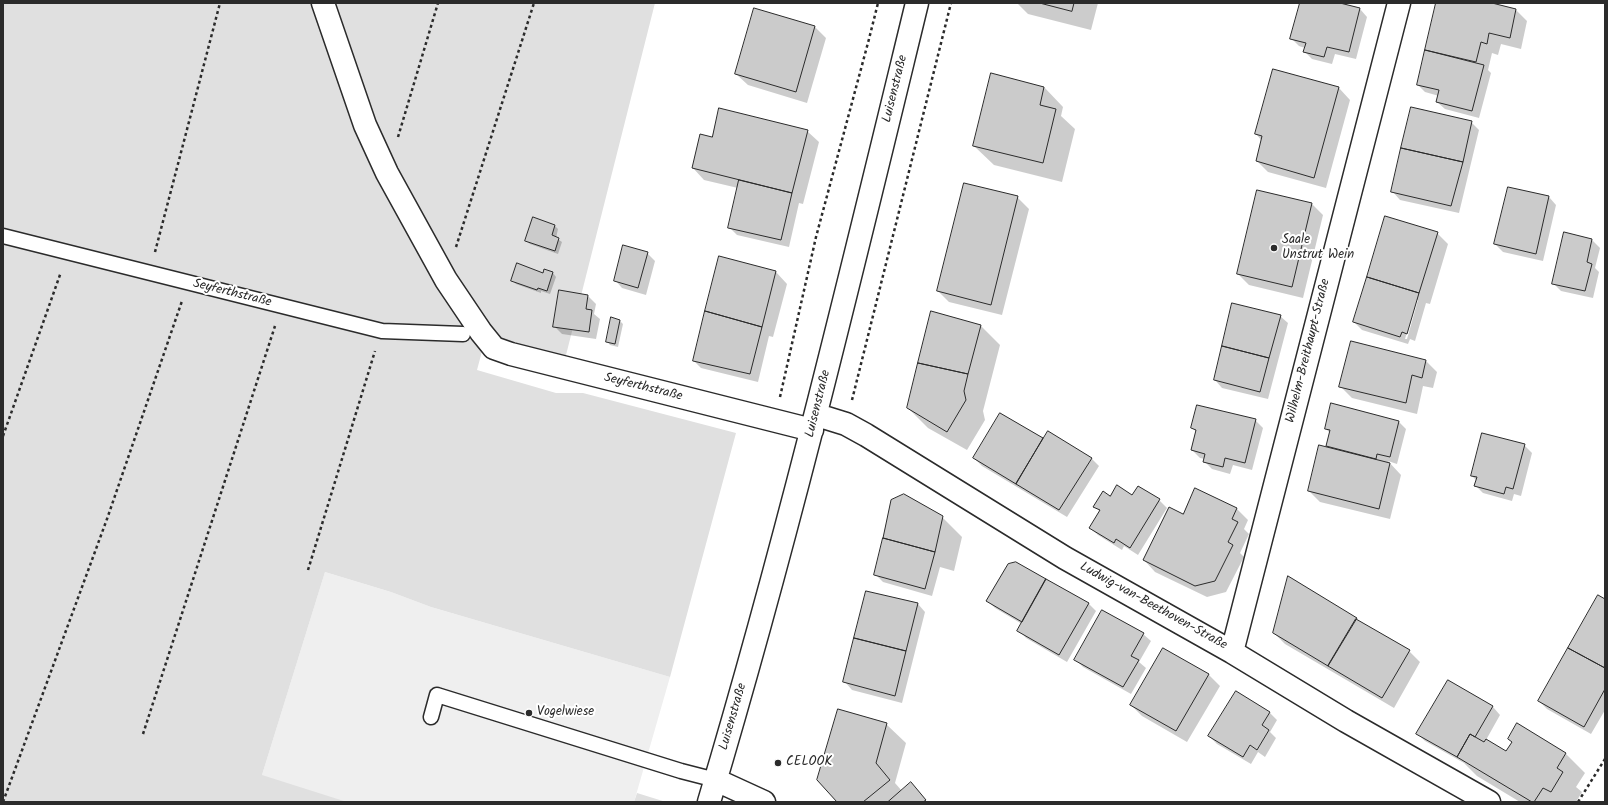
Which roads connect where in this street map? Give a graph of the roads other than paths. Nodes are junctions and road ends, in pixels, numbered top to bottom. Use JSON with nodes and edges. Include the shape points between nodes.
{"nodes":[{"id":1,"x":323,"y":3,"type":"edge"},
{"id":2,"x":917,"y":3,"type":"edge"},
{"id":3,"x":1399,"y":3,"type":"edge"},
{"id":4,"x":3,"y":236,"type":"edge"},
{"id":5,"x":472,"y":333,"type":"junction"},
{"id":6,"x":814,"y":422,"type":"junction"},
{"id":7,"x":1232,"y":652,"type":"junction"},
{"id":8,"x":431,"y":717,"type":"dead end"},
{"id":9,"x":716,"y":780,"type":"junction"},
{"id":10,"x":709,"y":802,"type":"edge"},
{"id":11,"x":764,"y":802,"type":"edge"},
{"id":12,"x":1489,"y":802,"type":"edge"}],
"edges":[{"from":1,"to":5,"type":"street","via":[[365,124],[387,173]]},
{"from":2,"to":6,"type":"street","name":"Luisenstraße"},
{"from":3,"to":7,"type":"street","name":"Wilhelm-Breithaupt-Straße"},
{"from":4,"to":5,"type":"lane","name":"Seyferthstraße","via":[[382,331]]},
{"from":5,"to":6,"type":"street","name":"Seyferthstraße","via":[[494,348],[511,354],[774,421]]},
{"from":6,"to":7,"type":"street","name":"Ludwig-van-Beethoven-Straße","via":[[846,424],[866,435],[1065,558]]},
{"from":6,"to":9,"type":"street","name":"Luisenstraße"},
{"from":7,"to":12,"type":"street","name":"Ludwig-van-Beethoven-Straße","via":[[1346,721]]},
{"from":8,"to":9,"type":"lane","via":[[437,695]]},
{"from":9,"to":10,"type":"street","name":"Luisenstraße"},
{"from":9,"to":11,"type":"street"}]}
